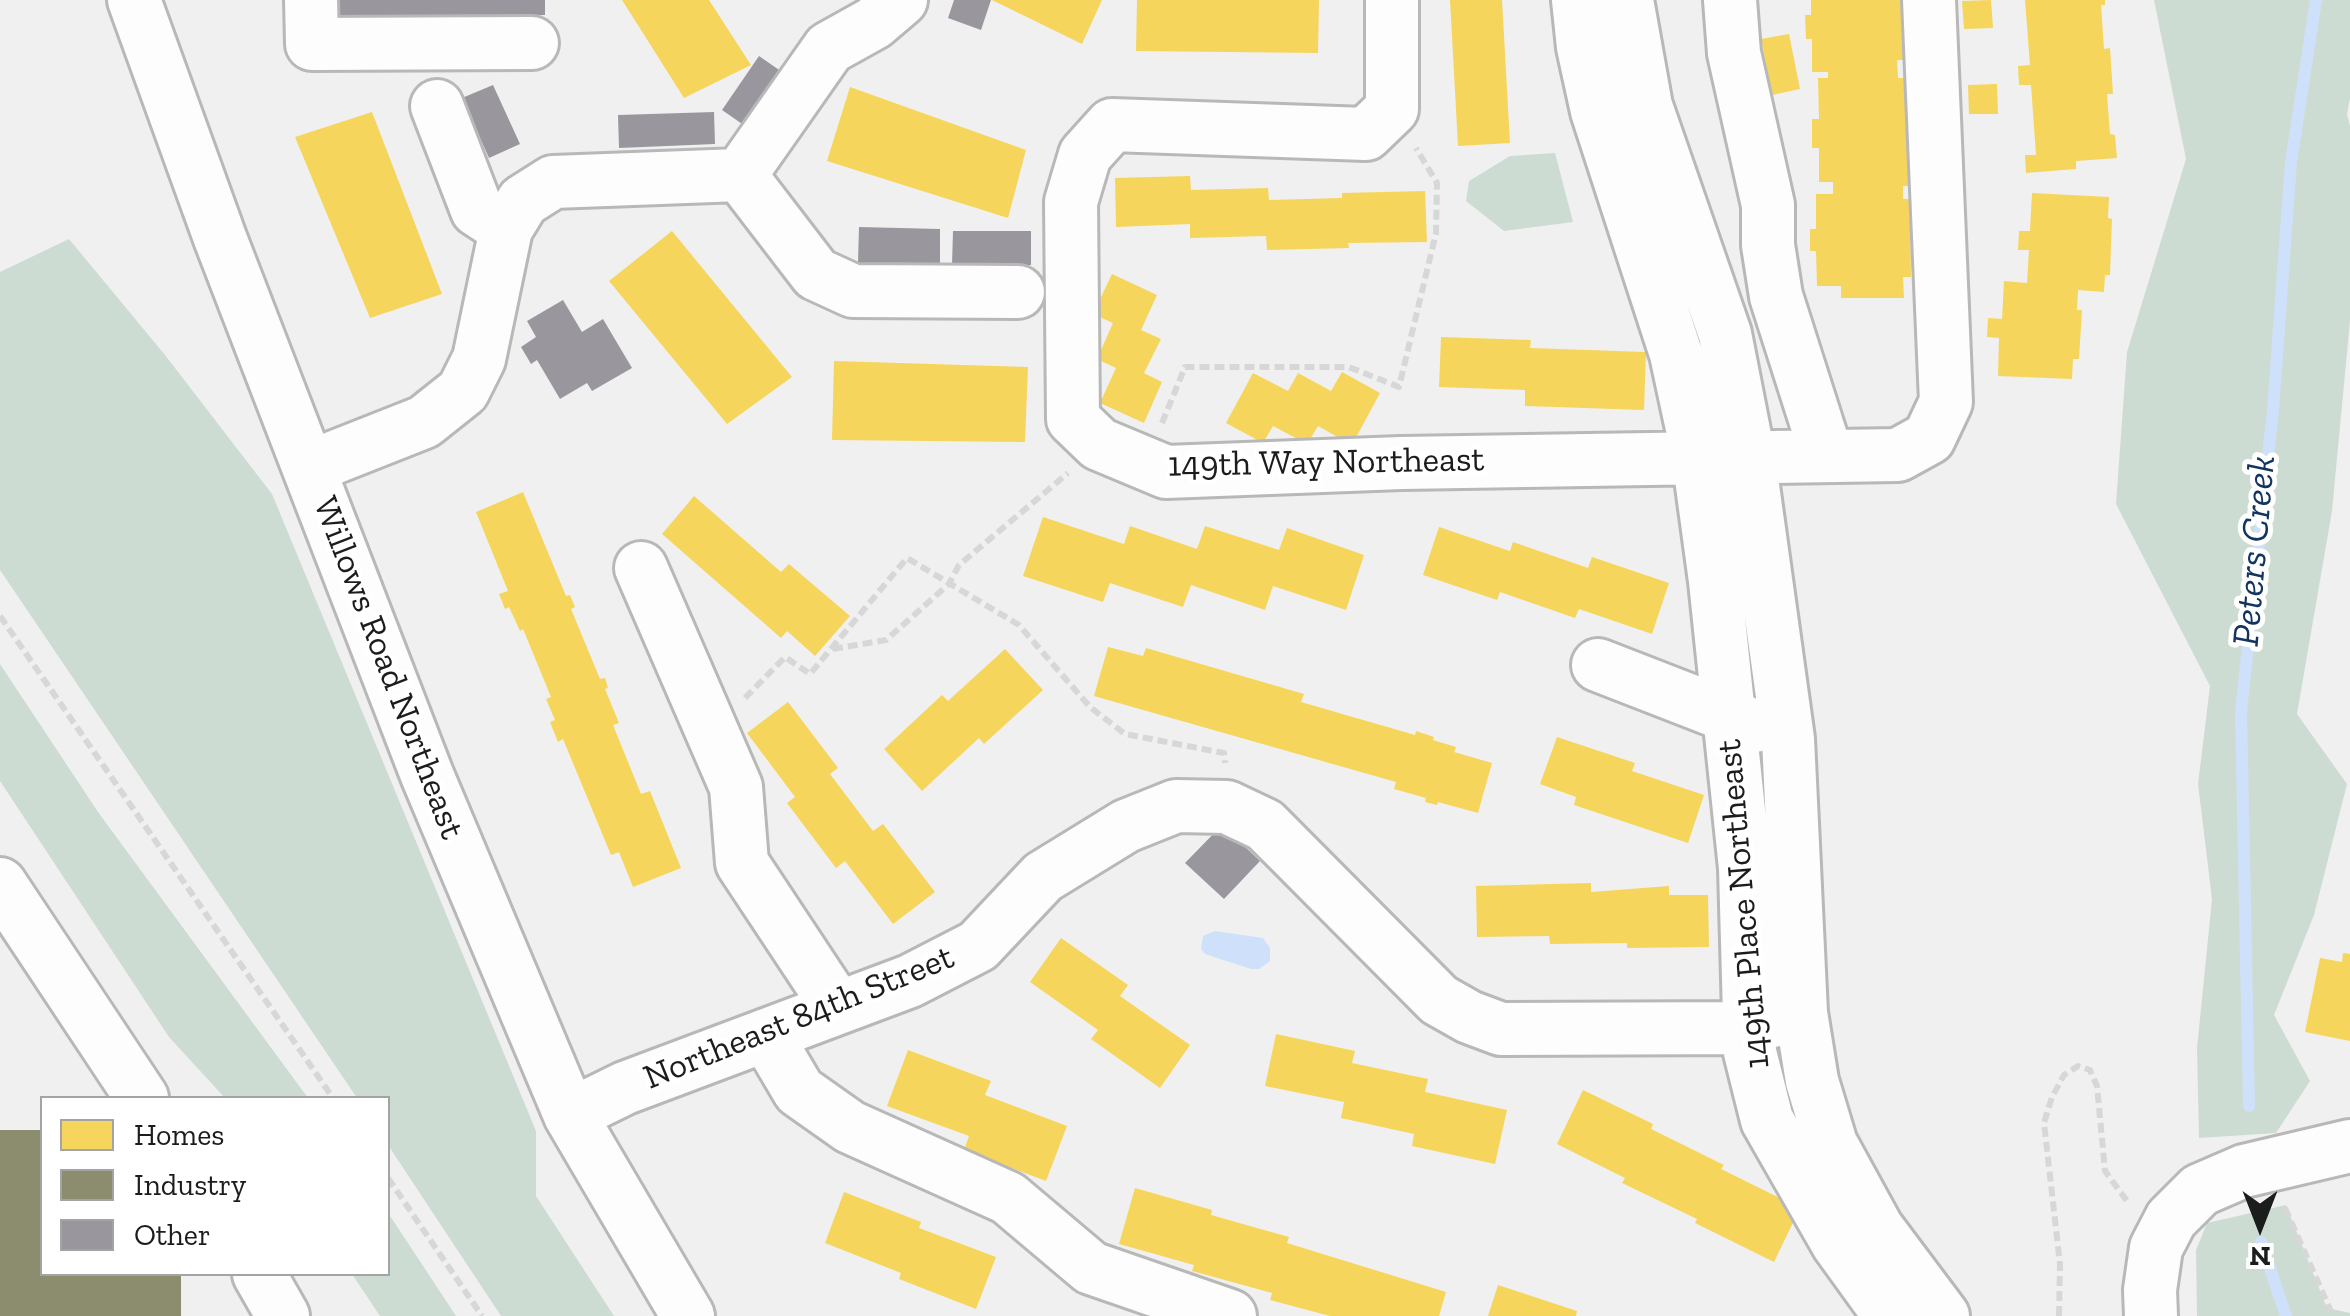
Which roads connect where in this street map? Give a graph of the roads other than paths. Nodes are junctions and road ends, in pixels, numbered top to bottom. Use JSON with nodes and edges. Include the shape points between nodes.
{"nodes":[{"id":1,"x":134,"y":0,"type":"edge"},
{"id":2,"x":311,"y":0,"type":"edge"},
{"id":3,"x":901,"y":0,"type":"edge"},
{"id":4,"x":1392,"y":0,"type":"edge"},
{"id":5,"x":1578,"y":0,"type":"edge"},
{"id":6,"x":1627,"y":0,"type":"edge"},
{"id":7,"x":1730,"y":0,"type":"edge"},
{"id":8,"x":1929,"y":0,"type":"edge"},
{"id":9,"x":532,"y":43,"type":"dead end"},
{"id":10,"x":437,"y":106,"type":"dead end"},
{"id":11,"x":740,"y":174,"type":"junction"},
{"id":12,"x":506,"y":229,"type":"junction"},
{"id":13,"x":1018,"y":292,"type":"dead end"},
{"id":14,"x":1698,"y":456,"type":"junction"},
{"id":15,"x":1827,"y":456,"type":"junction"},
{"id":16,"x":1749,"y":457,"type":"junction"},
{"id":17,"x":310,"y":467,"type":"junction"},
{"id":18,"x":641,"y":568,"type":"dead end"},
{"id":19,"x":1598,"y":666,"type":"dead end"},
{"id":20,"x":1729,"y":716,"type":"junction"},
{"id":21,"x":1788,"y":739,"type":"junction"},
{"id":22,"x":0,"y":884,"type":"edge"},
{"id":23,"x":838,"y":1008,"type":"junction"},
{"id":24,"x":1801,"y":1013,"type":"junction"},
{"id":25,"x":1747,"y":1028,"type":"junction"},
{"id":26,"x":766,"y":1035,"type":"junction"},
{"id":27,"x":141,"y":1096,"type":"edge"},
{"id":28,"x":570,"y":1115,"type":"junction"},
{"id":29,"x":2350,"y":1146,"type":"edge"},
{"id":30,"x":259,"y":1276,"type":"edge"},
{"id":31,"x":283,"y":1316,"type":"edge"},
{"id":32,"x":688,"y":1316,"type":"edge"},
{"id":33,"x":1230,"y":1316,"type":"edge"},
{"id":34,"x":1890,"y":1316,"type":"edge"},
{"id":35,"x":1943,"y":1316,"type":"edge"},
{"id":36,"x":2151,"y":1316,"type":"edge"}],
"edges":[{"from":1,"to":17,"type":"street","name":"Willows Road Northeast"},
{"from":2,"to":9,"type":"street","via":[[312,44]]},
{"from":3,"to":11,"type":"street","via":[[828,48]]},
{"from":4,"to":14,"type":"street","name":"149th Way Northeast","via":[[1392,109],[1366,134],[1112,126],[1085,154],[1071,202],[1073,419],[1099,444],[1166,472]]},
{"from":5,"to":14,"type":"street","name":"149th Place Northeast","via":[[1597,111],[1676,354]]},
{"from":6,"to":16,"type":"street","name":"149th Place Northeast","via":[[1646,106],[1725,334]]},
{"from":7,"to":15,"type":"street","via":[[1734,54],[1768,205],[1776,296]]},
{"from":8,"to":15,"type":"street","via":[[1946,402],[1929,438],[1898,455]]},
{"from":10,"to":12,"type":"street","via":[[476,210]]},
{"from":11,"to":12,"type":"street","via":[[553,182],[523,201]]},
{"from":11,"to":13,"type":"street","via":[[816,274],[853,291]]},
{"from":12,"to":17,"type":"street","via":[[480,359],[463,391],[424,422]]},
{"from":14,"to":16,"type":"street"},
{"from":14,"to":20,"type":"street","name":"149th Place Northeast"},
{"from":15,"to":16,"type":"street"},
{"from":16,"to":21,"type":"street","name":"149th Place Northeast"},
{"from":17,"to":28,"type":"street","name":"Willows Road Northeast","via":[[427,775]]},
{"from":18,"to":23,"type":"street","via":[[736,787],[742,863]]},
{"from":19,"to":20,"type":"street"},
{"from":20,"to":21,"type":"street"},
{"from":20,"to":25,"type":"street","name":"149th Place Northeast","via":[[1744,868]]},
{"from":21,"to":24,"type":"street","name":"149th Place Northeast"},
{"from":22,"to":27,"type":"street"},
{"from":23,"to":25,"type":"street","name":"Northeast 84th Street","via":[[978,946],[1043,876],[1126,826],[1176,806],[1227,807],[1265,825],[1439,1000],[1469,1017],[1502,1029]]},
{"from":23,"to":26,"type":"street","name":"Northeast 84th Street"},
{"from":24,"to":25,"type":"street","name":"Northeast 84th Street"},
{"from":24,"to":35,"type":"street","name":"149th Place Northeast","via":[[1832,1144],[1877,1228]]},
{"from":25,"to":34,"type":"street","name":"149th Place Northeast","via":[[1767,1120],[1838,1244]]},
{"from":26,"to":28,"type":"street","name":"Northeast 84th Street"},
{"from":26,"to":33,"type":"street","via":[[799,1091],[850,1127],[1008,1198],[1092,1268]]},
{"from":28,"to":32,"type":"street","name":"Willows Road Northeast"},
{"from":29,"to":36,"type":"street","via":[[2244,1171],[2200,1190],[2171,1218],[2156,1248]]},
{"from":30,"to":31,"type":"street"}]}
